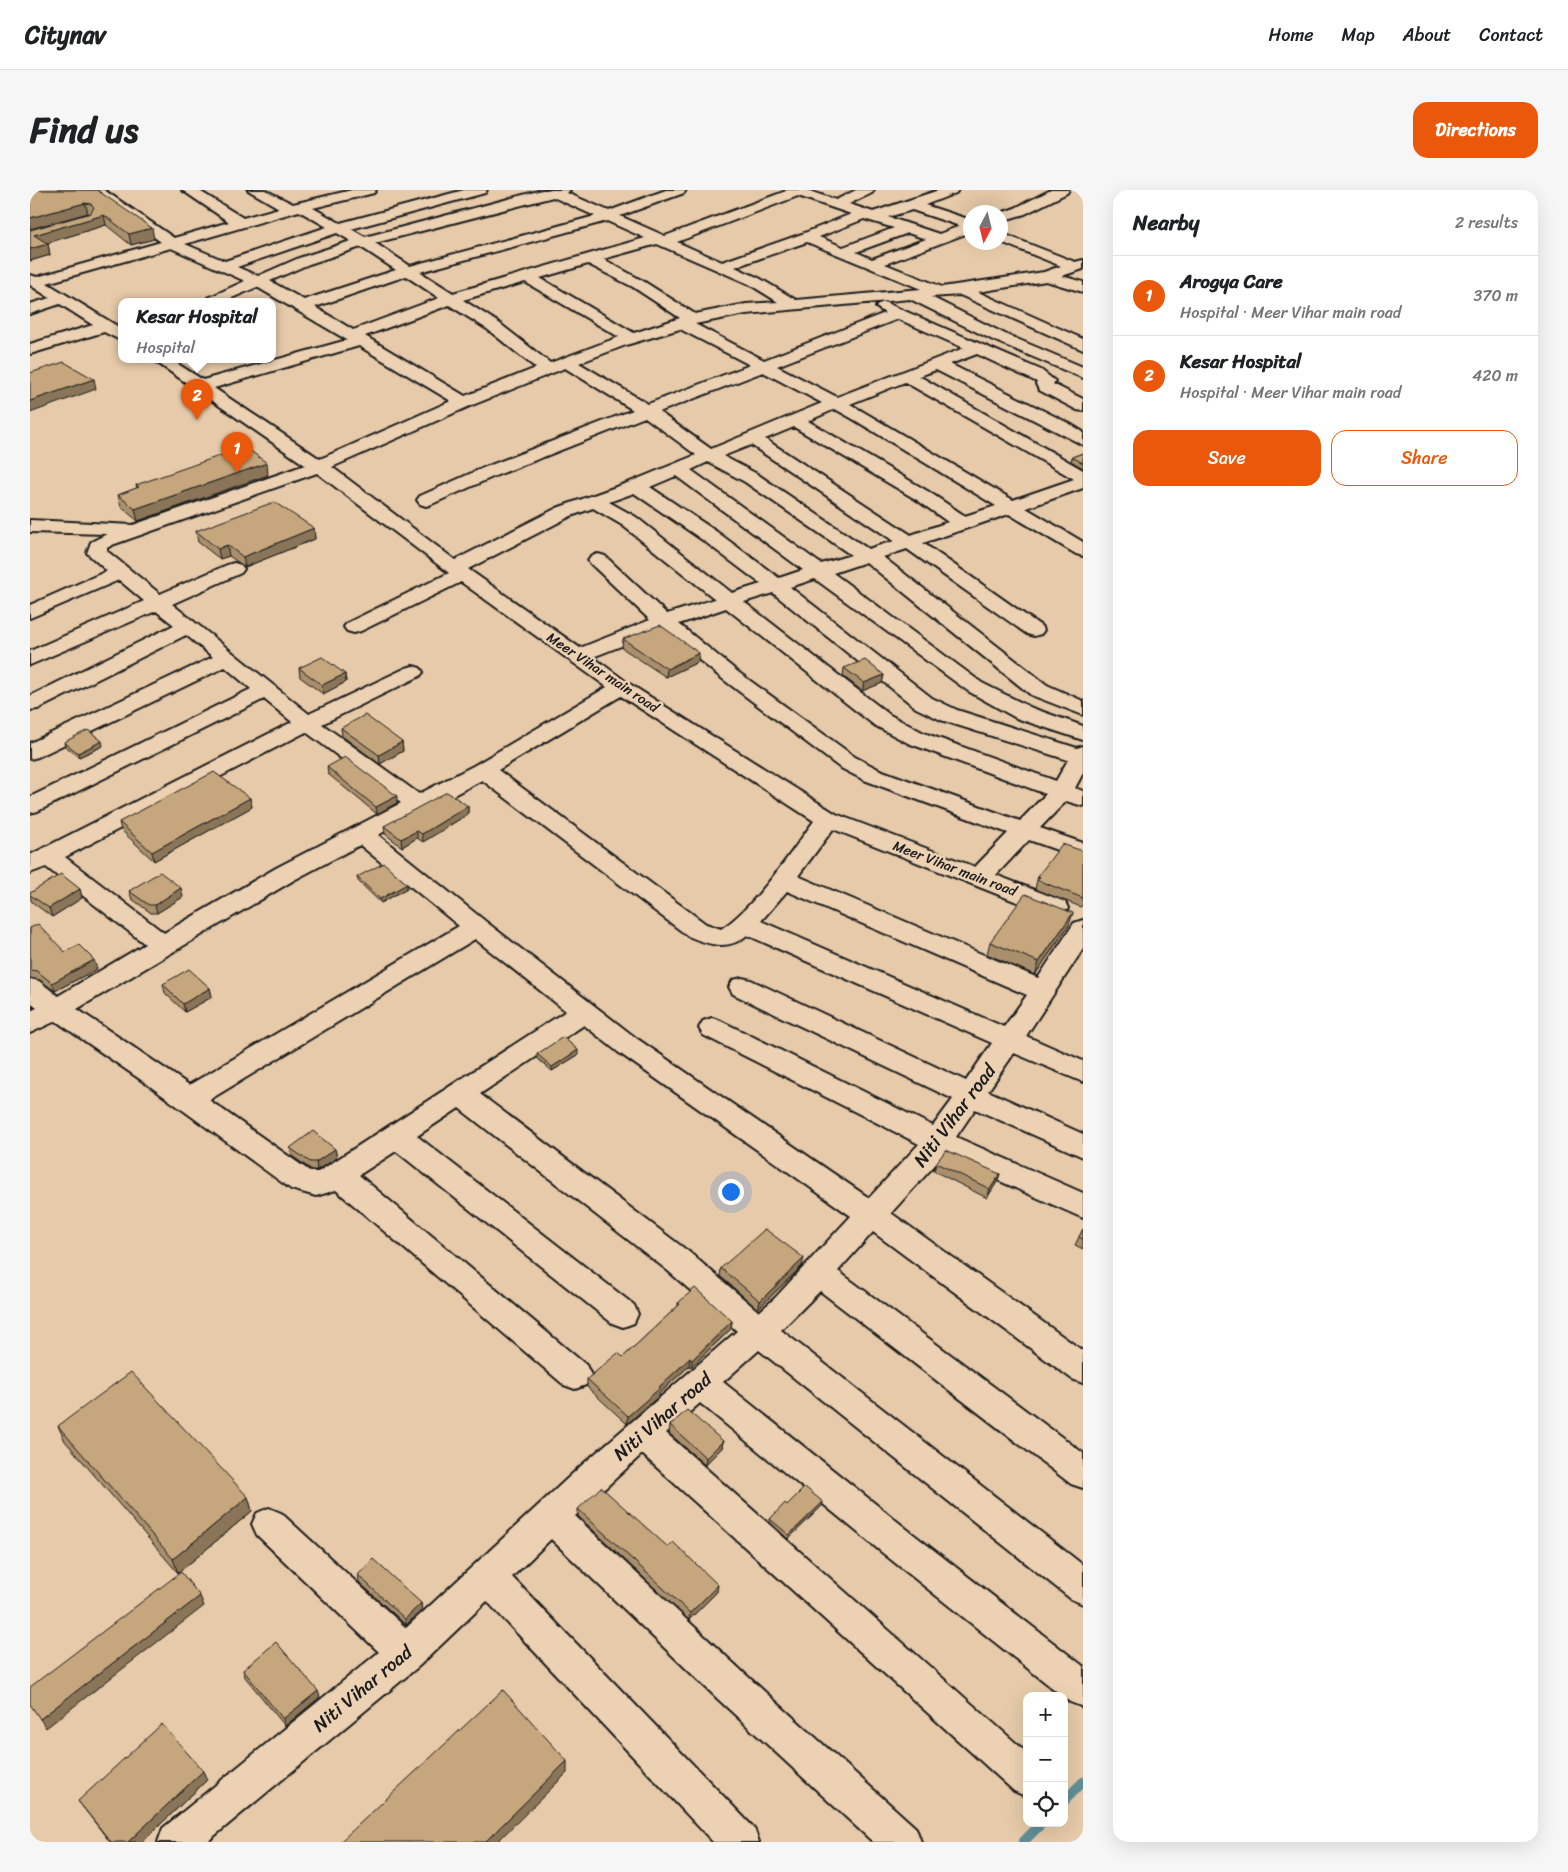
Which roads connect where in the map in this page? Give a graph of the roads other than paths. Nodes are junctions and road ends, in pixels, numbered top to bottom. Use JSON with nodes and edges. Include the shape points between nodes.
{"nodes":[{"id":1,"x":95,"y":190,"type":"edge"},
{"id":2,"x":189,"y":190,"type":"edge"},
{"id":3,"x":255,"y":190,"type":"edge"},
{"id":4,"x":369,"y":190,"type":"edge"},
{"id":5,"x":480,"y":190,"type":"edge"},
{"id":6,"x":679,"y":190,"type":"edge"},
{"id":7,"x":867,"y":190,"type":"edge"},
{"id":8,"x":951,"y":190,"type":"edge"},
{"id":9,"x":1062,"y":190,"type":"edge"},
{"id":10,"x":555,"y":191,"type":"edge"},
{"id":11,"x":794,"y":191,"type":"edge"},
{"id":12,"x":351,"y":192,"type":"edge"},
{"id":13,"x":836,"y":205,"type":"junction"},
{"id":14,"x":912,"y":206,"type":"junction"},
{"id":15,"x":296,"y":208,"type":"junction"},
{"id":16,"x":1008,"y":215,"type":"edge"},
{"id":17,"x":868,"y":216,"type":"junction"},
{"id":18,"x":606,"y":217,"type":"junction"},
{"id":19,"x":240,"y":223,"type":"junction"},
{"id":20,"x":963,"y":224,"type":"edge"},
{"id":21,"x":339,"y":228,"type":"junction"},
{"id":22,"x":909,"y":228,"type":"junction"},
{"id":23,"x":963,"y":229,"type":"edge"},
{"id":24,"x":807,"y":237,"type":"junction"},
{"id":25,"x":940,"y":239,"type":"junction"},
{"id":26,"x":660,"y":240,"type":"junction"},
{"id":27,"x":1008,"y":240,"type":"edge"},
{"id":28,"x":363,"y":242,"type":"junction"},
{"id":29,"x":174,"y":244,"type":"junction"},
{"id":30,"x":842,"y":252,"type":"junction"},
{"id":31,"x":589,"y":258,"type":"junction"},
{"id":32,"x":871,"y":264,"type":"junction"},
{"id":33,"x":225,"y":266,"type":"junction"},
{"id":34,"x":1079,"y":266,"type":"edge"},
{"id":35,"x":721,"y":267,"type":"junction"},
{"id":36,"x":407,"y":272,"type":"junction"},
{"id":37,"x":526,"y":276,"type":"junction"},
{"id":38,"x":1047,"y":276,"type":"junction"},
{"id":39,"x":33,"y":281,"type":"edge"},
{"id":40,"x":257,"y":281,"type":"junction"},
{"id":41,"x":1083,"y":287,"type":"edge"},
{"id":42,"x":962,"y":290,"type":"junction"},
{"id":43,"x":941,"y":292,"type":"junction"},
{"id":44,"x":912,"y":294,"type":"junction"},
{"id":45,"x":220,"y":298,"type":"edge"},
{"id":46,"x":864,"y":298,"type":"junction"},
{"id":47,"x":62,"y":299,"type":"junction"},
{"id":48,"x":450,"y":299,"type":"junction"},
{"id":49,"x":794,"y":305,"type":"junction"},
{"id":50,"x":302,"y":306,"type":"junction"},
{"id":51,"x":30,"y":309,"type":"edge"},
{"id":52,"x":899,"y":314,"type":"junction"},
{"id":53,"x":686,"y":321,"type":"junction"},
{"id":54,"x":106,"y":326,"type":"junction"},
{"id":55,"x":118,"y":334,"type":"edge"},
{"id":56,"x":355,"y":338,"type":"junction"},
{"id":57,"x":632,"y":338,"type":"junction"},
{"id":58,"x":1083,"y":345,"type":"edge"},
{"id":59,"x":977,"y":348,"type":"junction"},
{"id":60,"x":30,"y":349,"type":"edge"},
{"id":61,"x":566,"y":362,"type":"junction"},
{"id":62,"x":166,"y":363,"type":"edge"},
{"id":63,"x":275,"y":363,"type":"edge"},
{"id":64,"x":276,"y":363,"type":"edge"},
{"id":65,"x":937,"y":364,"type":"junction"},
{"id":66,"x":765,"y":366,"type":"junction"},
{"id":67,"x":548,"y":369,"type":"junction"},
{"id":68,"x":1083,"y":373,"type":"edge"},
{"id":69,"x":907,"y":376,"type":"junction"},
{"id":70,"x":1083,"y":381,"type":"edge"},
{"id":71,"x":201,"y":386,"type":"junction"},
{"id":72,"x":1055,"y":392,"type":"junction"},
{"id":73,"x":464,"y":402,"type":"junction"},
{"id":74,"x":836,"y":403,"type":"junction"},
{"id":75,"x":1083,"y":406,"type":"edge"},
{"id":76,"x":646,"y":411,"type":"junction"},
{"id":77,"x":795,"y":420,"type":"junction"},
{"id":78,"x":751,"y":437,"type":"junction"},
{"id":79,"x":1083,"y":440,"type":"edge"},
{"id":80,"x":708,"y":455,"type":"junction"},
{"id":81,"x":319,"y":466,"type":"junction"},
{"id":82,"x":677,"y":468,"type":"junction"},
{"id":83,"x":1083,"y":477,"type":"edge"},
{"id":84,"x":1083,"y":482,"type":"edge"},
{"id":85,"x":636,"y":486,"type":"junction"},
{"id":86,"x":426,"y":500,"type":"dead end"},
{"id":87,"x":595,"y":501,"type":"junction"},
{"id":88,"x":1012,"y":507,"type":"junction"},
{"id":89,"x":962,"y":523,"type":"junction"},
{"id":90,"x":30,"y":526,"type":"edge"},
{"id":91,"x":138,"y":529,"type":"junction"},
{"id":92,"x":909,"y":542,"type":"junction"},
{"id":93,"x":1083,"y":550,"type":"edge"},
{"id":94,"x":867,"y":556,"type":"junction"},
{"id":95,"x":598,"y":560,"type":"dead end"},
{"id":96,"x":234,"y":569,"type":"edge"},
{"id":97,"x":458,"y":571,"type":"junction"},
{"id":98,"x":122,"y":572,"type":"junction"},
{"id":99,"x":816,"y":572,"type":"junction"},
{"id":100,"x":775,"y":586,"type":"junction"},
{"id":101,"x":729,"y":601,"type":"junction"},
{"id":102,"x":157,"y":603,"type":"junction"},
{"id":103,"x":30,"y":612,"type":"edge"},
{"id":104,"x":664,"y":622,"type":"junction"},
{"id":105,"x":354,"y":627,"type":"dead end"},
{"id":106,"x":187,"y":628,"type":"junction"},
{"id":107,"x":1034,"y":630,"type":"dead end"},
{"id":108,"x":578,"y":656,"type":"junction"},
{"id":109,"x":30,"y":659,"type":"edge"},
{"id":110,"x":226,"y":659,"type":"junction"},
{"id":111,"x":413,"y":672,"type":"dead end"},
{"id":112,"x":621,"y":687,"type":"junction"},
{"id":113,"x":265,"y":690,"type":"junction"},
{"id":114,"x":30,"y":704,"type":"edge"},
{"id":115,"x":1083,"y":709,"type":"edge"},
{"id":116,"x":307,"y":723,"type":"junction"},
{"id":117,"x":1083,"y":733,"type":"edge"},
{"id":118,"x":30,"y":752,"type":"edge"},
{"id":119,"x":1082,"y":755,"type":"edge"},
{"id":120,"x":483,"y":770,"type":"junction"},
{"id":121,"x":1061,"y":792,"type":"junction"},
{"id":122,"x":1083,"y":799,"type":"edge"},
{"id":123,"x":419,"y":805,"type":"junction"},
{"id":124,"x":30,"y":806,"type":"edge"},
{"id":125,"x":828,"y":819,"type":"junction"},
{"id":126,"x":1023,"y":830,"type":"junction"},
{"id":127,"x":363,"y":835,"type":"junction"},
{"id":128,"x":1083,"y":851,"type":"edge"},
{"id":129,"x":39,"y":861,"type":"edge"},
{"id":130,"x":980,"y":877,"type":"junction"},
{"id":131,"x":782,"y":879,"type":"junction"},
{"id":132,"x":1083,"y":919,"type":"edge"},
{"id":133,"x":746,"y":924,"type":"junction"},
{"id":134,"x":476,"y":927,"type":"junction"},
{"id":135,"x":1083,"y":929,"type":"edge"},
{"id":136,"x":164,"y":945,"type":"junction"},
{"id":137,"x":742,"y":987,"type":"dead end"},
{"id":138,"x":30,"y":988,"type":"edge"},
{"id":139,"x":1043,"y":991,"type":"junction"},
{"id":140,"x":57,"y":1009,"type":"junction"},
{"id":141,"x":584,"y":1012,"type":"junction"},
{"id":142,"x":30,"y":1023,"type":"edge"},
{"id":143,"x":712,"y":1028,"type":"dead end"},
{"id":144,"x":1010,"y":1039,"type":"junction"},
{"id":145,"x":1083,"y":1072,"type":"edge"},
{"id":146,"x":460,"y":1094,"type":"junction"},
{"id":147,"x":970,"y":1095,"type":"junction"},
{"id":148,"x":188,"y":1099,"type":"junction"},
{"id":149,"x":396,"y":1136,"type":"junction"},
{"id":150,"x":938,"y":1141,"type":"junction"},
{"id":151,"x":1083,"y":1146,"type":"edge"},
{"id":152,"x":338,"y":1174,"type":"junction"},
{"id":153,"x":1083,"y":1206,"type":"edge"},
{"id":154,"x":871,"y":1216,"type":"junction"},
{"id":155,"x":818,"y":1273,"type":"junction"},
{"id":156,"x":623,"y":1314,"type":"dead end"},
{"id":157,"x":759,"y":1331,"type":"junction"},
{"id":158,"x":1083,"y":1369,"type":"edge"},
{"id":159,"x":575,"y":1375,"type":"dead end"},
{"id":160,"x":700,"y":1383,"type":"junction"},
{"id":161,"x":642,"y":1433,"type":"junction"},
{"id":162,"x":1083,"y":1473,"type":"edge"},
{"id":163,"x":551,"y":1516,"type":"junction"},
{"id":164,"x":269,"y":1524,"type":"dead end"},
{"id":165,"x":487,"y":1576,"type":"junction"},
{"id":166,"x":1083,"y":1587,"type":"edge"},
{"id":167,"x":406,"y":1653,"type":"junction"},
{"id":168,"x":1083,"y":1689,"type":"edge"},
{"id":169,"x":1023,"y":1774,"type":"edge"},
{"id":170,"x":177,"y":1842,"type":"edge"},
{"id":171,"x":740,"y":1842,"type":"edge"},
{"id":172,"x":902,"y":1842,"type":"edge"}],
"edges":[{"from":1,"to":29,"type":"street"},
{"from":2,"to":19,"type":"street"},
{"from":3,"to":15,"type":"street"},
{"from":4,"to":12,"type":"street"},
{"from":5,"to":21,"type":"street"},
{"from":6,"to":18,"type":"street"},
{"from":7,"to":13,"type":"street"},
{"from":8,"to":14,"type":"street"},
{"from":9,"to":16,"type":"street"},
{"from":10,"to":18,"type":"street"},
{"from":10,"to":28,"type":"street"},
{"from":11,"to":13,"type":"street"},
{"from":11,"to":26,"type":"street"},
{"from":12,"to":15,"type":"street"},
{"from":13,"to":17,"type":"street"},
{"from":14,"to":17,"type":"street"},
{"from":14,"to":20,"type":"street"},
{"from":15,"to":19,"type":"street"},
{"from":15,"to":21,"type":"street"},
{"from":17,"to":22,"type":"street"},
{"from":17,"to":24,"type":"street"},
{"from":18,"to":26,"type":"street"},
{"from":18,"to":36,"type":"street"},
{"from":19,"to":29,"type":"street"},
{"from":21,"to":28,"type":"street"},
{"from":21,"to":33,"type":"street"},
{"from":22,"to":25,"type":"street"},
{"from":22,"to":30,"type":"street"},
{"from":23,"to":25,"type":"street"},
{"from":24,"to":30,"type":"street"},
{"from":24,"to":35,"type":"street"},
{"from":25,"to":32,"type":"street"},
{"from":26,"to":31,"type":"street"},
{"from":26,"to":35,"type":"street"},
{"from":27,"to":34,"type":"street"},
{"from":28,"to":36,"type":"street"},
{"from":28,"to":40,"type":"street","via":[[304,261]]},
{"from":29,"to":33,"type":"street"},
{"from":29,"to":39,"type":"street"},
{"from":30,"to":32,"type":"street"},
{"from":31,"to":37,"type":"street"},
{"from":31,"to":53,"type":"street","via":[[638,284]]},
{"from":32,"to":43,"type":"street"},
{"from":33,"to":40,"type":"street"},
{"from":34,"to":38,"type":"street"},
{"from":35,"to":49,"type":"street","via":[[754,281]]},
{"from":36,"to":48,"type":"street"},
{"from":36,"to":50,"type":"street"},
{"from":37,"to":48,"type":"street"},
{"from":37,"to":57,"type":"street"},
{"from":38,"to":41,"type":"street"},
{"from":38,"to":42,"type":"street"},
{"from":39,"to":47,"type":"street"},
{"from":40,"to":45,"type":"street"},
{"from":40,"to":50,"type":"street"},
{"from":42,"to":43,"type":"street"},
{"from":42,"to":58,"type":"street"},
{"from":43,"to":44,"type":"street"},
{"from":44,"to":46,"type":"street"},
{"from":44,"to":68,"type":"street"},
{"from":46,"to":49,"type":"street"},
{"from":46,"to":52,"type":"street"},
{"from":47,"to":51,"type":"street"},
{"from":47,"to":54,"type":"street"},
{"from":48,"to":56,"type":"street"},
{"from":48,"to":67,"type":"street","via":[[493,326]]},
{"from":49,"to":53,"type":"street","via":[[746,309]]},
{"from":50,"to":56,"type":"street"},
{"from":52,"to":59,"type":"street"},
{"from":52,"to":66,"type":"street"},
{"from":53,"to":57,"type":"street"},
{"from":53,"to":66,"type":"street"},
{"from":54,"to":55,"type":"street"},
{"from":54,"to":60,"type":"street"},
{"from":56,"to":64,"type":"street"},
{"from":56,"to":73,"type":"street"},
{"from":57,"to":61,"type":"street"},
{"from":59,"to":65,"type":"street"},
{"from":59,"to":72,"type":"street","via":[[1043,377],[1048,381],[1045,386]]},
{"from":61,"to":67,"type":"street"},
{"from":61,"to":76,"type":"street"},
{"from":62,"to":71,"type":"street","name":"Meer Vihar main road"},
{"from":63,"to":71,"type":"street"},
{"from":65,"to":69,"type":"street"},
{"from":65,"to":79,"type":"street"},
{"from":66,"to":74,"type":"street"},
{"from":66,"to":76,"type":"street"},
{"from":67,"to":73,"type":"street"},
{"from":69,"to":74,"type":"street"},
{"from":69,"to":83,"type":"street"},
{"from":70,"to":72,"type":"street"},
{"from":71,"to":81,"type":"street","name":"Meer Vihar main road"},
{"from":72,"to":75,"type":"street"},
{"from":73,"to":81,"type":"street"},
{"from":74,"to":77,"type":"street"},
{"from":74,"to":88,"type":"street"},
{"from":76,"to":80,"type":"street"},
{"from":76,"to":86,"type":"street","via":[[488,472]]},
{"from":77,"to":78,"type":"street"},
{"from":77,"to":89,"type":"street","via":[[923,496]]},
{"from":78,"to":80,"type":"street"},
{"from":78,"to":92,"type":"street"},
{"from":80,"to":82,"type":"street"},
{"from":80,"to":94,"type":"street","via":[[751,478]]},
{"from":81,"to":91,"type":"street"},
{"from":81,"to":97,"type":"street","name":"Meer Vihar main road"},
{"from":82,"to":85,"type":"street"},
{"from":82,"to":99,"type":"street"},
{"from":84,"to":88,"type":"street"},
{"from":85,"to":87,"type":"street"},
{"from":85,"to":100,"type":"street"},
{"from":87,"to":97,"type":"street","via":[[564,512]]},
{"from":87,"to":101,"type":"street","via":[[628,521]]},
{"from":88,"to":89,"type":"street"},
{"from":88,"to":93,"type":"street"},
{"from":89,"to":92,"type":"street"},
{"from":90,"to":91,"type":"street"},
{"from":91,"to":98,"type":"street","via":[[98,546],[97,553]]},
{"from":92,"to":94,"type":"street"},
{"from":92,"to":107,"type":"street"},
{"from":94,"to":99,"type":"street"},
{"from":94,"to":115,"type":"street","via":[[1039,690]]},
{"from":95,"to":104,"type":"street"},
{"from":96,"to":102,"type":"street"},
{"from":97,"to":105,"type":"street"},
{"from":97,"to":108,"type":"street","name":"Meer Vihar main road"},
{"from":98,"to":102,"type":"street"},
{"from":98,"to":103,"type":"street"},
{"from":99,"to":100,"type":"street"},
{"from":99,"to":117,"type":"street","via":[[975,688],[1024,713]]},
{"from":100,"to":101,"type":"street"},
{"from":100,"to":119,"type":"street","via":[[936,709]]},
{"from":101,"to":104,"type":"street"},
{"from":101,"to":121,"type":"street","via":[[882,720],[916,738]]},
{"from":102,"to":106,"type":"street"},
{"from":102,"to":109,"type":"street"},
{"from":104,"to":108,"type":"street"},
{"from":104,"to":126,"type":"street","via":[[846,762],[918,793]]},
{"from":106,"to":110,"type":"street"},
{"from":106,"to":114,"type":"street"},
{"from":108,"to":112,"type":"street","name":"Meer Vihar main road"},
{"from":110,"to":113,"type":"street"},
{"from":110,"to":118,"type":"street"},
{"from":111,"to":116,"type":"street"},
{"from":112,"to":120,"type":"street"},
{"from":112,"to":125,"type":"street","name":"Meer Vihar main road"},
{"from":113,"to":116,"type":"street"},
{"from":113,"to":124,"type":"street"},
{"from":116,"to":123,"type":"street"},
{"from":116,"to":129,"type":"street"},
{"from":119,"to":121,"type":"street"},
{"from":120,"to":123,"type":"street"},
{"from":120,"to":133,"type":"street","via":[[697,930],[710,936],[726,937]]},
{"from":121,"to":122,"type":"street"},
{"from":121,"to":126,"type":"street"},
{"from":123,"to":127,"type":"street"},
{"from":125,"to":130,"type":"street","name":"Meer Vihar main road"},
{"from":125,"to":131,"type":"street"},
{"from":126,"to":128,"type":"street"},
{"from":126,"to":130,"type":"street"},
{"from":127,"to":134,"type":"street"},
{"from":127,"to":136,"type":"street","via":[[285,874]]},
{"from":129,"to":136,"type":"street"},
{"from":130,"to":132,"type":"street","name":"Meer Vihar main road"},
{"from":131,"to":133,"type":"street"},
{"from":131,"to":139,"type":"street"},
{"from":133,"to":144,"type":"street"},
{"from":134,"to":141,"type":"street"},
{"from":134,"to":148,"type":"street"},
{"from":135,"to":139,"type":"street","name":"Niti Vihar road"},
{"from":136,"to":140,"type":"street"},
{"from":137,"to":147,"type":"street"},
{"from":138,"to":140,"type":"street"},
{"from":139,"to":144,"type":"street","name":"Niti Vihar road"},
{"from":140,"to":142,"type":"street"},
{"from":140,"to":148,"type":"street"},
{"from":141,"to":146,"type":"street"},
{"from":141,"to":154,"type":"street","via":[[626,1045]]},
{"from":143,"to":150,"type":"street"},
{"from":144,"to":145,"type":"street"},
{"from":144,"to":147,"type":"street","name":"Niti Vihar road"},
{"from":146,"to":149,"type":"street"},
{"from":146,"to":157,"type":"street","via":[[678,1261]]},
{"from":147,"to":150,"type":"street","name":"Niti Vihar road"},
{"from":147,"to":151,"type":"street"},
{"from":148,"to":152,"type":"street","via":[[301,1181],[312,1185],[324,1183]]},
{"from":149,"to":152,"type":"street"},
{"from":149,"to":156,"type":"street"},
{"from":150,"to":153,"type":"street"},
{"from":150,"to":154,"type":"street","name":"Niti Vihar road"},
{"from":152,"to":159,"type":"street"},
{"from":154,"to":155,"type":"street","name":"Niti Vihar road"},
{"from":154,"to":158,"type":"street"},
{"from":155,"to":157,"type":"street","name":"Niti Vihar road"},
{"from":155,"to":162,"type":"street"},
{"from":157,"to":160,"type":"street","name":"Niti Vihar road"},
{"from":157,"to":166,"type":"street"},
{"from":160,"to":161,"type":"street","name":"Niti Vihar road"},
{"from":160,"to":168,"type":"street"},
{"from":161,"to":163,"type":"street","name":"Niti Vihar road"},
{"from":161,"to":169,"type":"street"},
{"from":163,"to":165,"type":"street","name":"Niti Vihar road"},
{"from":163,"to":172,"type":"street"},
{"from":164,"to":167,"type":"street"},
{"from":165,"to":167,"type":"street","name":"Niti Vihar road"},
{"from":165,"to":171,"type":"street"},
{"from":167,"to":170,"type":"street","name":"Niti Vihar road"}]}
